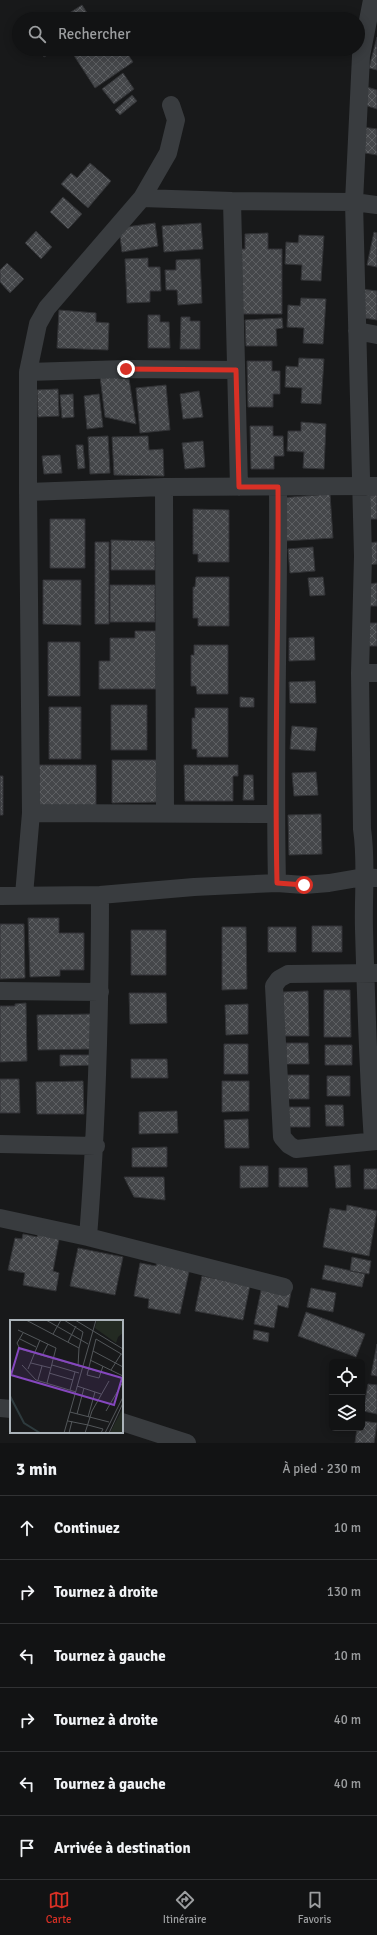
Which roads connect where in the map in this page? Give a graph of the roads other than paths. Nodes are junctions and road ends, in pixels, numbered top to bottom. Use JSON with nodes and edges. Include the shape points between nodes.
{"nodes":[{"id":1,"x":372,"y":0,"type":"edge"},
{"id":2,"x":365,"y":36,"type":"edge"},
{"id":3,"x":361,"y":56,"type":"edge"},
{"id":4,"x":170,"y":105,"type":"dead end"},
{"id":5,"x":142,"y":198,"type":"junction"},
{"id":6,"x":232,"y":201,"type":"junction"},
{"id":7,"x":354,"y":202,"type":"junction"},
{"id":8,"x":377,"y":205,"type":"edge"},
{"id":9,"x":358,"y":331,"type":"junction"},
{"id":10,"x":377,"y":335,"type":"edge"},
{"id":11,"x":236,"y":370,"type":"junction"},
{"id":12,"x":28,"y":372,"type":"junction"},
{"id":13,"x":369,"y":485,"type":"edge"},
{"id":14,"x":164,"y":487,"type":"junction"},
{"id":15,"x":239,"y":487,"type":"junction"},
{"id":16,"x":278,"y":487,"type":"junction"},
{"id":17,"x":28,"y":492,"type":"junction"},
{"id":18,"x":369,"y":673,"type":"edge"},
{"id":19,"x":31,"y":813,"type":"junction"},
{"id":20,"x":164,"y":813,"type":"junction"},
{"id":21,"x":276,"y":814,"type":"junction"},
{"id":22,"x":369,"y":827,"type":"edge"},
{"id":23,"x":370,"y":878,"type":"edge"},
{"id":24,"x":277,"y":883,"type":"junction"},
{"id":25,"x":24,"y":895,"type":"junction"},
{"id":26,"x":100,"y":895,"type":"junction"},
{"id":27,"x":0,"y":896,"type":"edge"},
{"id":28,"x":372,"y":973,"type":"edge"},
{"id":29,"x":0,"y":991,"type":"edge"},
{"id":30,"x":100,"y":992,"type":"junction"},
{"id":31,"x":375,"y":1141,"type":"edge"},
{"id":32,"x":0,"y":1144,"type":"edge"},
{"id":33,"x":96,"y":1146,"type":"junction"},
{"id":34,"x":0,"y":1218,"type":"edge"},
{"id":35,"x":88,"y":1238,"type":"junction"},
{"id":36,"x":284,"y":1287,"type":"dead end"},
{"id":37,"x":0,"y":1408,"type":"edge"},
{"id":38,"x":10,"y":1409,"type":"edge"},
{"id":39,"x":123,"y":1422,"type":"edge"},
{"id":40,"x":187,"y":1443,"type":"edge"}],
"edges":[{"from":1,"to":2,"type":"street"},
{"from":3,"to":7,"type":"street"},
{"from":4,"to":5,"type":"street","via":[[176,120],[168,153]]},
{"from":5,"to":6,"type":"street"},
{"from":5,"to":12,"type":"street","via":[[48,308],[38,324]]},
{"from":6,"to":7,"type":"street"},
{"from":6,"to":11,"type":"street"},
{"from":7,"to":8,"type":"street"},
{"from":7,"to":9,"type":"street"},
{"from":9,"to":10,"type":"street"},
{"from":9,"to":13,"type":"street"},
{"from":11,"to":12,"type":"street","via":[[126,369]]},
{"from":11,"to":15,"type":"street"},
{"from":12,"to":17,"type":"street"},
{"from":13,"to":16,"type":"street"},
{"from":13,"to":18,"type":"street","via":[[363,556]]},
{"from":14,"to":15,"type":"street"},
{"from":14,"to":17,"type":"street"},
{"from":14,"to":20,"type":"street"},
{"from":15,"to":16,"type":"street"},
{"from":16,"to":21,"type":"street"},
{"from":17,"to":19,"type":"street"},
{"from":18,"to":22,"type":"street"},
{"from":19,"to":20,"type":"street"},
{"from":19,"to":25,"type":"street"},
{"from":20,"to":21,"type":"street"},
{"from":21,"to":24,"type":"street"},
{"from":22,"to":23,"type":"street","via":[[365,849]]},
{"from":23,"to":24,"type":"street","via":[[311,884]]},
{"from":23,"to":28,"type":"street"},
{"from":24,"to":26,"type":"street"},
{"from":25,"to":26,"type":"street"},
{"from":25,"to":27,"type":"street"},
{"from":26,"to":30,"type":"street"},
{"from":28,"to":31,"type":"street","via":[[370,1098]]},
{"from":28,"to":31,"type":"street","via":[[288,974],[279,978],[274,986],[282,1137],[288,1145],[296,1149]]},
{"from":29,"to":30,"type":"street"},
{"from":30,"to":33,"type":"street"},
{"from":32,"to":33,"type":"street"},
{"from":33,"to":35,"type":"street"},
{"from":34,"to":35,"type":"street"},
{"from":35,"to":36,"type":"street"},
{"from":37,"to":38,"type":"street"},
{"from":39,"to":40,"type":"street"}]}
